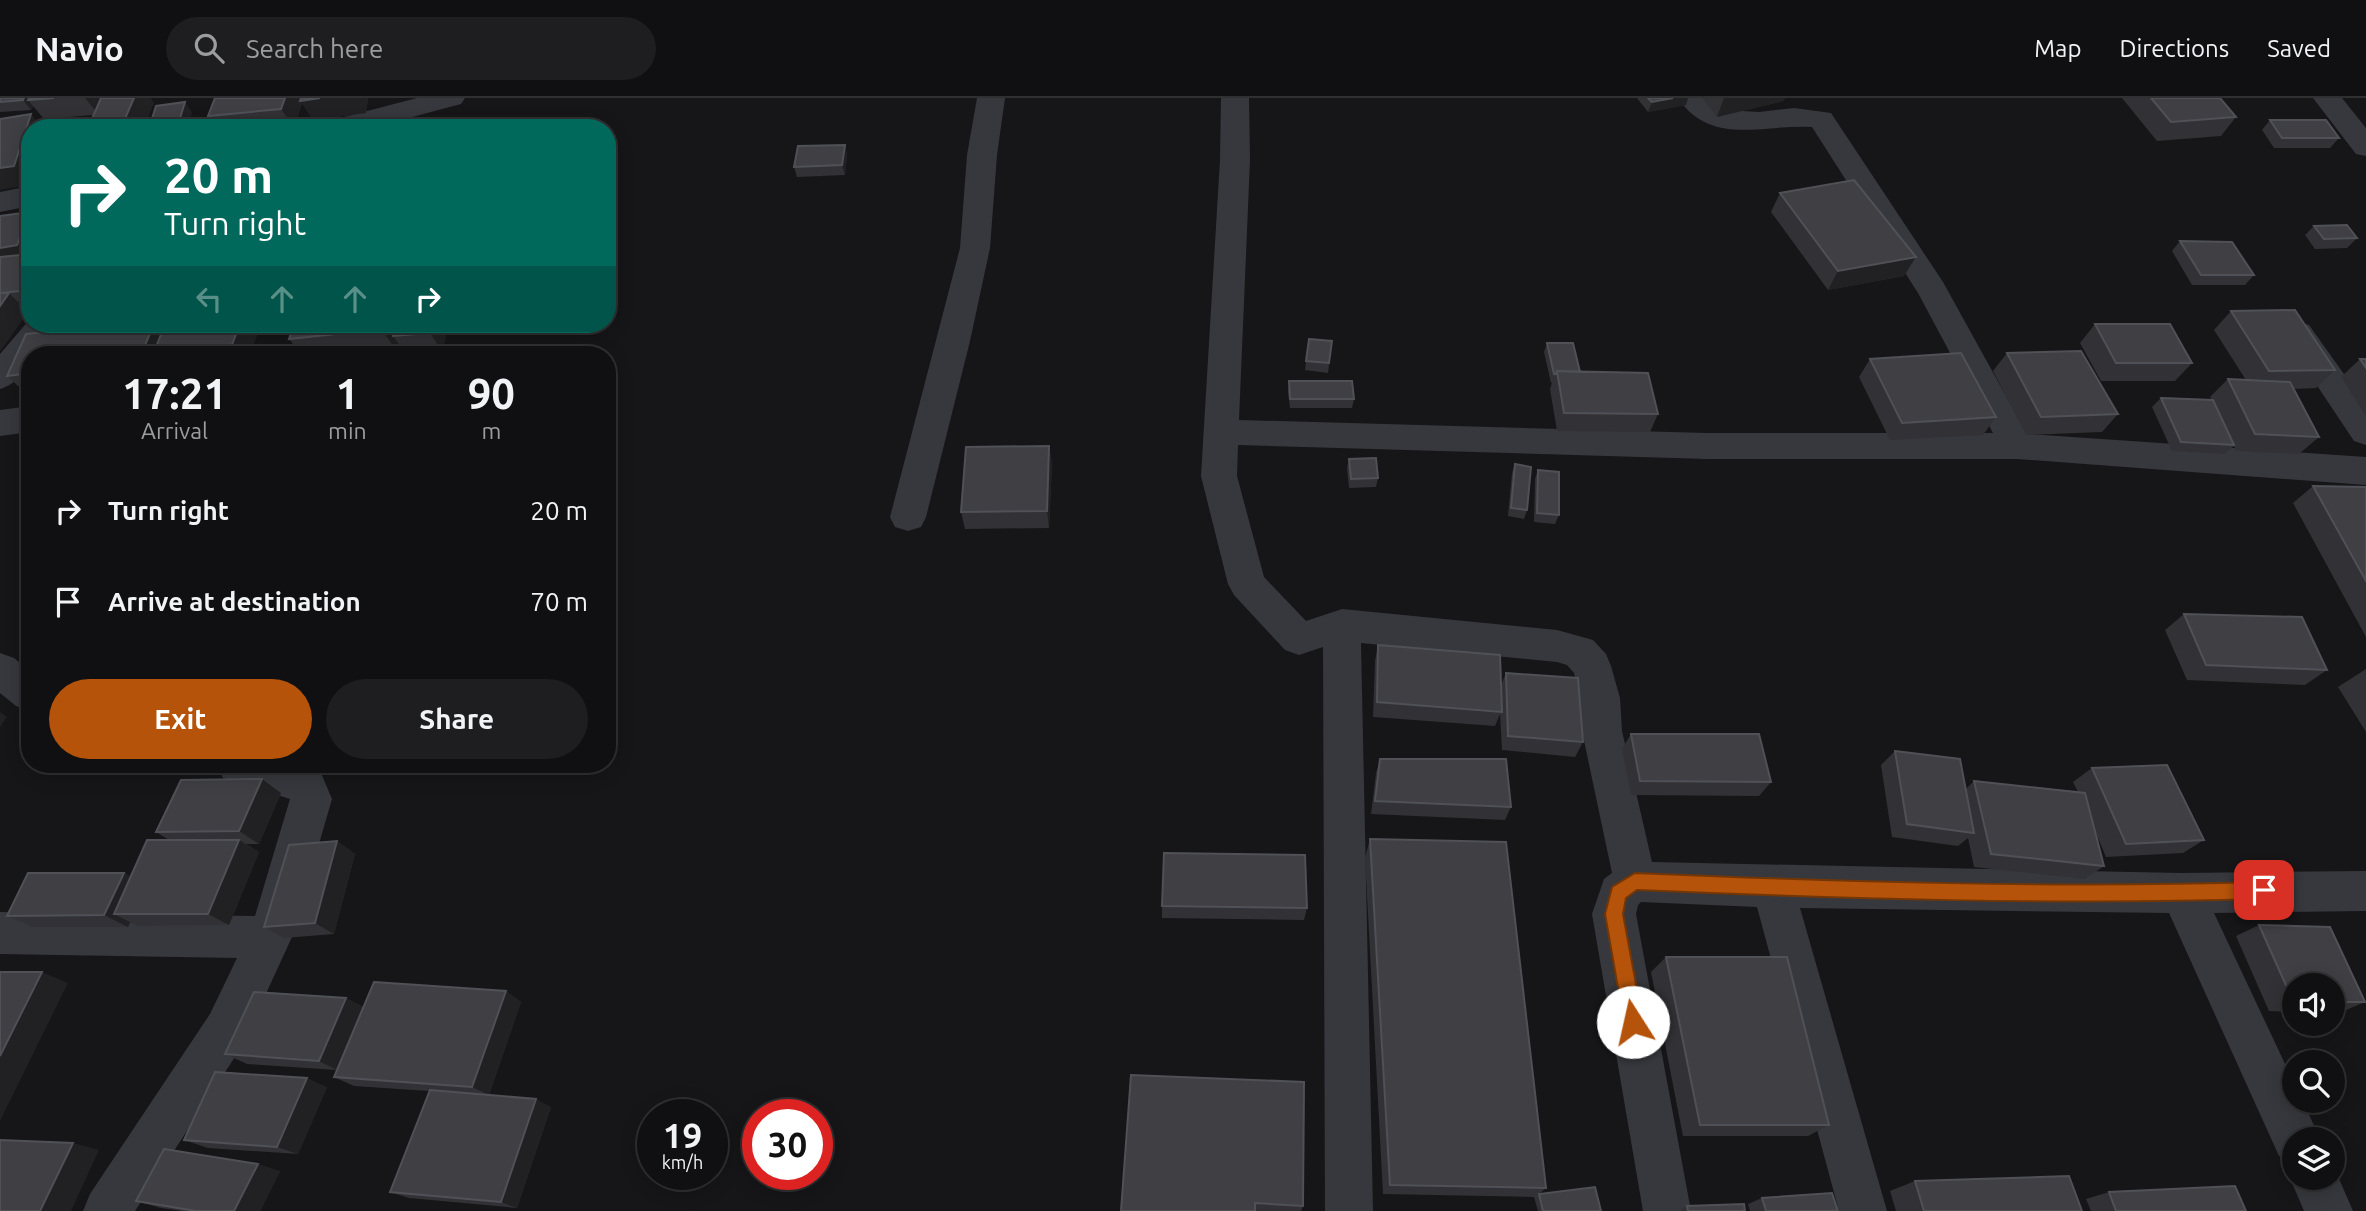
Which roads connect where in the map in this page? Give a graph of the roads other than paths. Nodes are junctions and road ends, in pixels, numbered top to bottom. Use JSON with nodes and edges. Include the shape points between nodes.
{"nodes":[{"id":1,"x":452,"y":98,"type":"edge"},
{"id":2,"x":991,"y":98,"type":"edge"},
{"id":3,"x":1235,"y":98,"type":"edge"},
{"id":4,"x":1692,"y":98,"type":"edge"},
{"id":5,"x":2345,"y":110,"type":"edge"},
{"id":6,"x":370,"y":119,"type":"edge"},
{"id":7,"x":2366,"y":147,"type":"edge"},
{"id":8,"x":21,"y":197,"type":"edge"},
{"id":9,"x":0,"y":202,"type":"edge"},
{"id":10,"x":2289,"y":320,"type":"edge"},
{"id":11,"x":21,"y":352,"type":"edge"},
{"id":12,"x":0,"y":377,"type":"edge"},
{"id":13,"x":21,"y":420,"type":"edge"},
{"id":14,"x":0,"y":423,"type":"edge"},
{"id":15,"x":1220,"y":432,"type":"junction"},
{"id":16,"x":2366,"y":432,"type":"edge"},
{"id":17,"x":2017,"y":446,"type":"junction"},
{"id":18,"x":2366,"y":471,"type":"edge"},
{"id":19,"x":908,"y":517,"type":"dead end"},
{"id":20,"x":1342,"y":625,"type":"junction"},
{"id":21,"x":0,"y":670,"type":"edge"},
{"id":22,"x":21,"y":687,"type":"edge"},
{"id":23,"x":264,"y":773,"type":"edge"},
{"id":24,"x":1635,"y":881,"type":"junction"},
{"id":25,"x":1773,"y":887,"type":"junction"},
{"id":26,"x":2366,"y":891,"type":"edge"},
{"id":27,"x":2182,"y":893,"type":"junction"},
{"id":28,"x":0,"y":933,"type":"edge"},
{"id":29,"x":270,"y":937,"type":"junction"},
{"id":30,"x":2290,"y":1127,"type":"edge"},
{"id":31,"x":2319,"y":1190,"type":"edge"},
{"id":32,"x":107,"y":1211,"type":"edge"},
{"id":33,"x":1349,"y":1211,"type":"edge"},
{"id":34,"x":1667,"y":1211,"type":"edge"},
{"id":35,"x":1863,"y":1211,"type":"edge"},
{"id":36,"x":2329,"y":1211,"type":"edge"}],
"edges":[{"from":1,"to":6,"type":"street"},
{"from":2,"to":19,"type":"street","via":[[975,248]]},
{"from":3,"to":15,"type":"street"},
{"from":4,"to":17,"type":"street","via":[[1717,119],[1821,119],[1932,290]]},
{"from":5,"to":7,"type":"street"},
{"from":8,"to":9,"type":"street"},
{"from":10,"to":16,"type":"street"},
{"from":11,"to":12,"type":"street"},
{"from":13,"to":14,"type":"street"},
{"from":15,"to":17,"type":"street","via":[[1707,446]]},
{"from":15,"to":20,"type":"street","via":[[1219,476],[1247,584],[1299,639]]},
{"from":17,"to":18,"type":"street"},
{"from":20,"to":24,"type":"street","via":[[1579,652],[1592,666],[1600,698],[1602,731]]},
{"from":20,"to":33,"type":"street"},
{"from":21,"to":22,"type":"street"},
{"from":23,"to":29,"type":"street","via":[[307,786],[311,799]]},
{"from":24,"to":25,"type":"street"},
{"from":24,"to":34,"type":"street","via":[[1619,893],[1614,914]]},
{"from":25,"to":27,"type":"street"},
{"from":25,"to":35,"type":"street"},
{"from":26,"to":27,"type":"street"},
{"from":27,"to":30,"type":"street"},
{"from":28,"to":29,"type":"street"},
{"from":29,"to":32,"type":"street","via":[[226,1030]]},
{"from":31,"to":36,"type":"street"}]}
